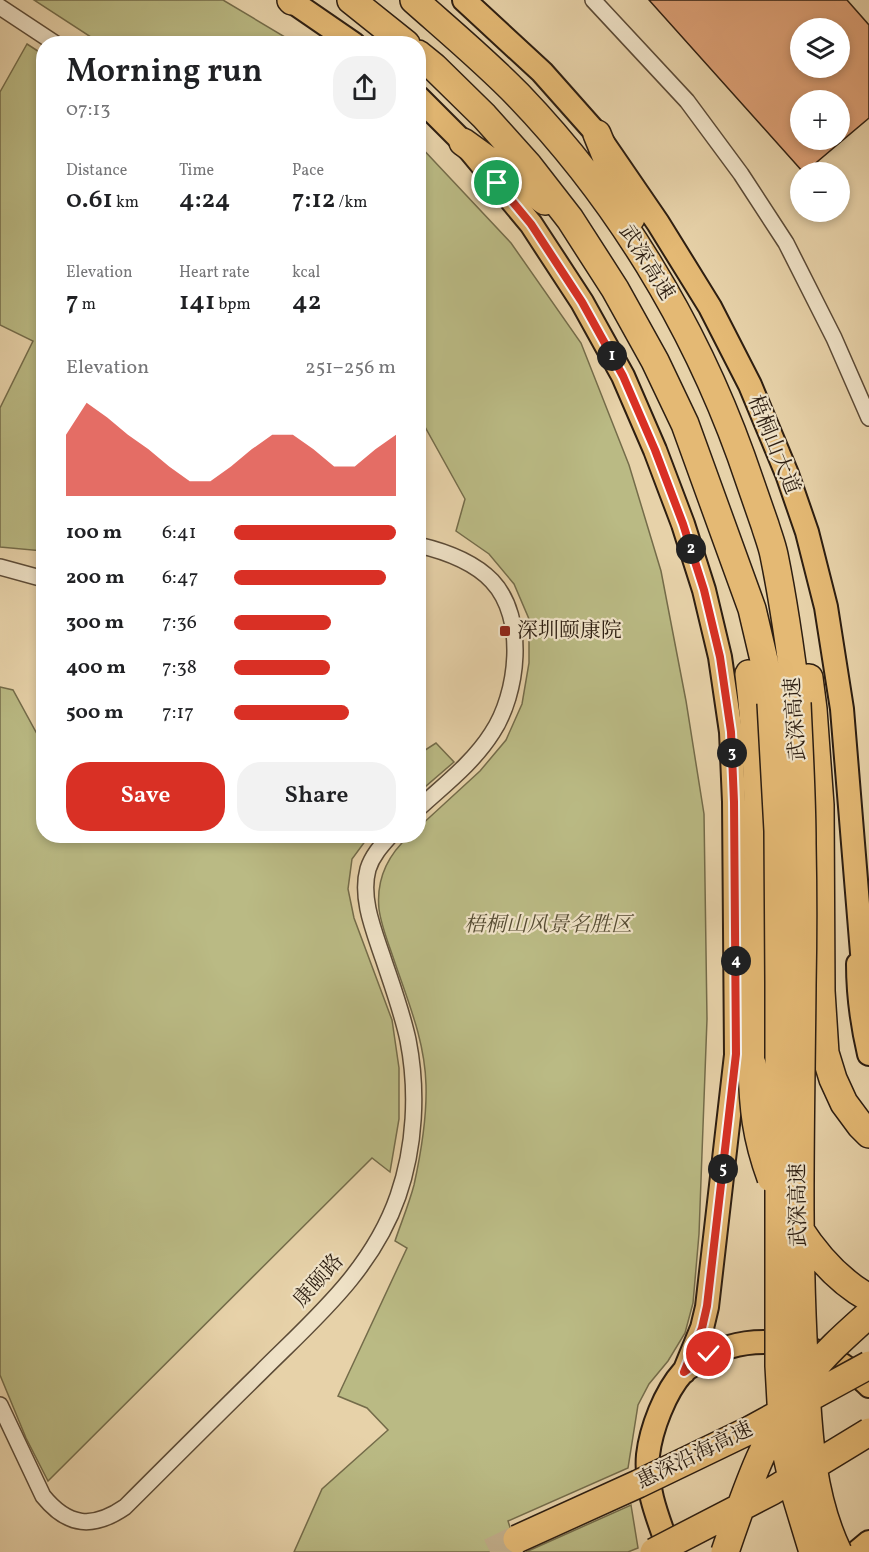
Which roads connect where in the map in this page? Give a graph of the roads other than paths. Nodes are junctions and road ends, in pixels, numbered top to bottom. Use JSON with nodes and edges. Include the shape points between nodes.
{"nodes":[{"id":1,"x":291,"y":0,"type":"edge"},
{"id":2,"x":351,"y":0,"type":"edge"},
{"id":3,"x":414,"y":0,"type":"edge"},
{"id":4,"x":464,"y":0,"type":"edge"},
{"id":5,"x":593,"y":0,"type":"edge"},
{"id":6,"x":0,"y":7,"type":"edge"},
{"id":7,"x":44,"y":36,"type":"edge"},
{"id":8,"x":343,"y":36,"type":"edge"},
{"id":9,"x":396,"y":36,"type":"edge"},
{"id":10,"x":426,"y":60,"type":"edge"},
{"id":11,"x":426,"y":105,"type":"edge"},
{"id":12,"x":597,"y":134,"type":"junction"},
{"id":13,"x":463,"y":141,"type":"junction"},
{"id":14,"x":570,"y":219,"type":"junction"},
{"id":15,"x":650,"y":267,"type":"junction"},
{"id":16,"x":869,"y":418,"type":"edge"},
{"id":17,"x":715,"y":509,"type":"junction"},
{"id":18,"x":426,"y":548,"type":"edge"},
{"id":19,"x":774,"y":553,"type":"junction"},
{"id":20,"x":0,"y":567,"type":"edge"},
{"id":21,"x":36,"y":577,"type":"edge"},
{"id":22,"x":784,"y":704,"type":"junction"},
{"id":23,"x":426,"y":802,"type":"edge"},
{"id":24,"x":385,"y":843,"type":"edge"},
{"id":25,"x":857,"y":903,"type":"junction"},
{"id":26,"x":869,"y":981,"type":"edge"},
{"id":27,"x":869,"y":1054,"type":"edge"},
{"id":28,"x":869,"y":1134,"type":"edge"},
{"id":29,"x":869,"y":1298,"type":"edge"},
{"id":30,"x":869,"y":1314,"type":"edge"},
{"id":31,"x":684,"y":1372,"type":"junction"},
{"id":32,"x":868,"y":1379,"type":"edge"},
{"id":33,"x":0,"y":1405,"type":"edge"},
{"id":34,"x":869,"y":1432,"type":"edge"},
{"id":35,"x":517,"y":1539,"type":"tunnel mouth"},
{"id":36,"x":869,"y":1542,"type":"edge"},
{"id":37,"x":654,"y":1552,"type":"edge"},
{"id":38,"x":670,"y":1552,"type":"edge"},
{"id":39,"x":725,"y":1552,"type":"edge"},
{"id":40,"x":813,"y":1552,"type":"edge"},
{"id":41,"x":838,"y":1552,"type":"edge"},
{"id":42,"x":857,"y":1552,"type":"edge"}],
"edges":[{"from":1,"to":8,"type":"main road"},
{"from":2,"to":9,"type":"highway"},
{"from":3,"to":15,"type":"highway","name":"武深高速","via":[[518,95],[564,146]]},
{"from":4,"to":12,"type":"main road","name":"梧桐山大道","via":[[542,72]]},
{"from":5,"to":16,"type":"street","via":[[687,101],[741,174],[786,243]]},
{"from":6,"to":7,"type":"street"},
{"from":10,"to":14,"type":"highway","name":"武深高速","via":[[484,116]]},
{"from":11,"to":13,"type":"main road"},
{"from":12,"to":15,"type":"highway"},
{"from":12,"to":25,"type":"main road","name":"梧桐山大道","via":[[710,307],[750,385],[807,532],[826,607],[842,709]]},
{"from":13,"to":14,"type":"highway"},
{"from":13,"to":31,"type":"main road","via":[[531,224],[582,302],[623,376],[683,524],[720,657],[731,732],[734,802],[736,1054],[707,1306]]},
{"from":14,"to":17,"type":"highway","name":"武深高速","via":[[655,361],[685,424]]},
{"from":15,"to":19,"type":"highway","name":"武深高速","via":[[680,317],[732,430]]},
{"from":17,"to":22,"type":"highway","name":"武深高速","via":[[752,609],[764,660]]},
{"from":17,"to":29,"type":"highway","bridge":true,"via":[[744,634],[754,719],[758,919],[752,1064],[756,1123],[772,1179],[804,1237],[839,1276]]},
{"from":18,"to":23,"type":"street","via":[[469,564],[493,582],[511,617],[515,660],[508,699],[493,733],[466,766]]},
{"from":19,"to":22,"type":"highway","name":"武深高速","via":[[788,637]]},
{"from":19,"to":28,"type":"highway","via":[[807,658],[813,709],[820,805],[825,1053],[844,1103]]},
{"from":20,"to":21,"type":"street"},
{"from":22,"to":40,"type":"highway","name":"武深高速","bridge":true,"via":[[778,831],[779,1366],[783,1438]]},
{"from":22,"to":41,"type":"highway","name":"武深高速","bridge":true,"via":[[802,843],[800,1292],[808,1435],[817,1489]]},
{"from":24,"to":33,"type":"street","name":"康颐路","via":[[373,858],[366,886],[372,926],[408,1040],[414,1108],[407,1167],[398,1197],[365,1261],[344,1289],[125,1507],[111,1516],[83,1522],[52,1508]]},
{"from":25,"to":26,"type":"main road","name":"梧桐山大道"},
{"from":25,"to":27,"type":"main road","via":[[860,1003]]},
{"from":30,"to":39,"type":"highway","bridge":true,"via":[[826,1354],[784,1411],[752,1476]]},
{"from":31,"to":32,"type":"main road","via":[[709,1354],[762,1342],[816,1351]]},
{"from":31,"to":38,"type":"main road","via":[[659,1412],[648,1457],[652,1500]]},
{"from":32,"to":35,"type":"highway","name":"惠深沿海高速","bridge":true},
{"from":34,"to":37,"type":"highway","bridge":true,"via":[[772,1491]]},
{"from":36,"to":42,"type":"main road"}]}
